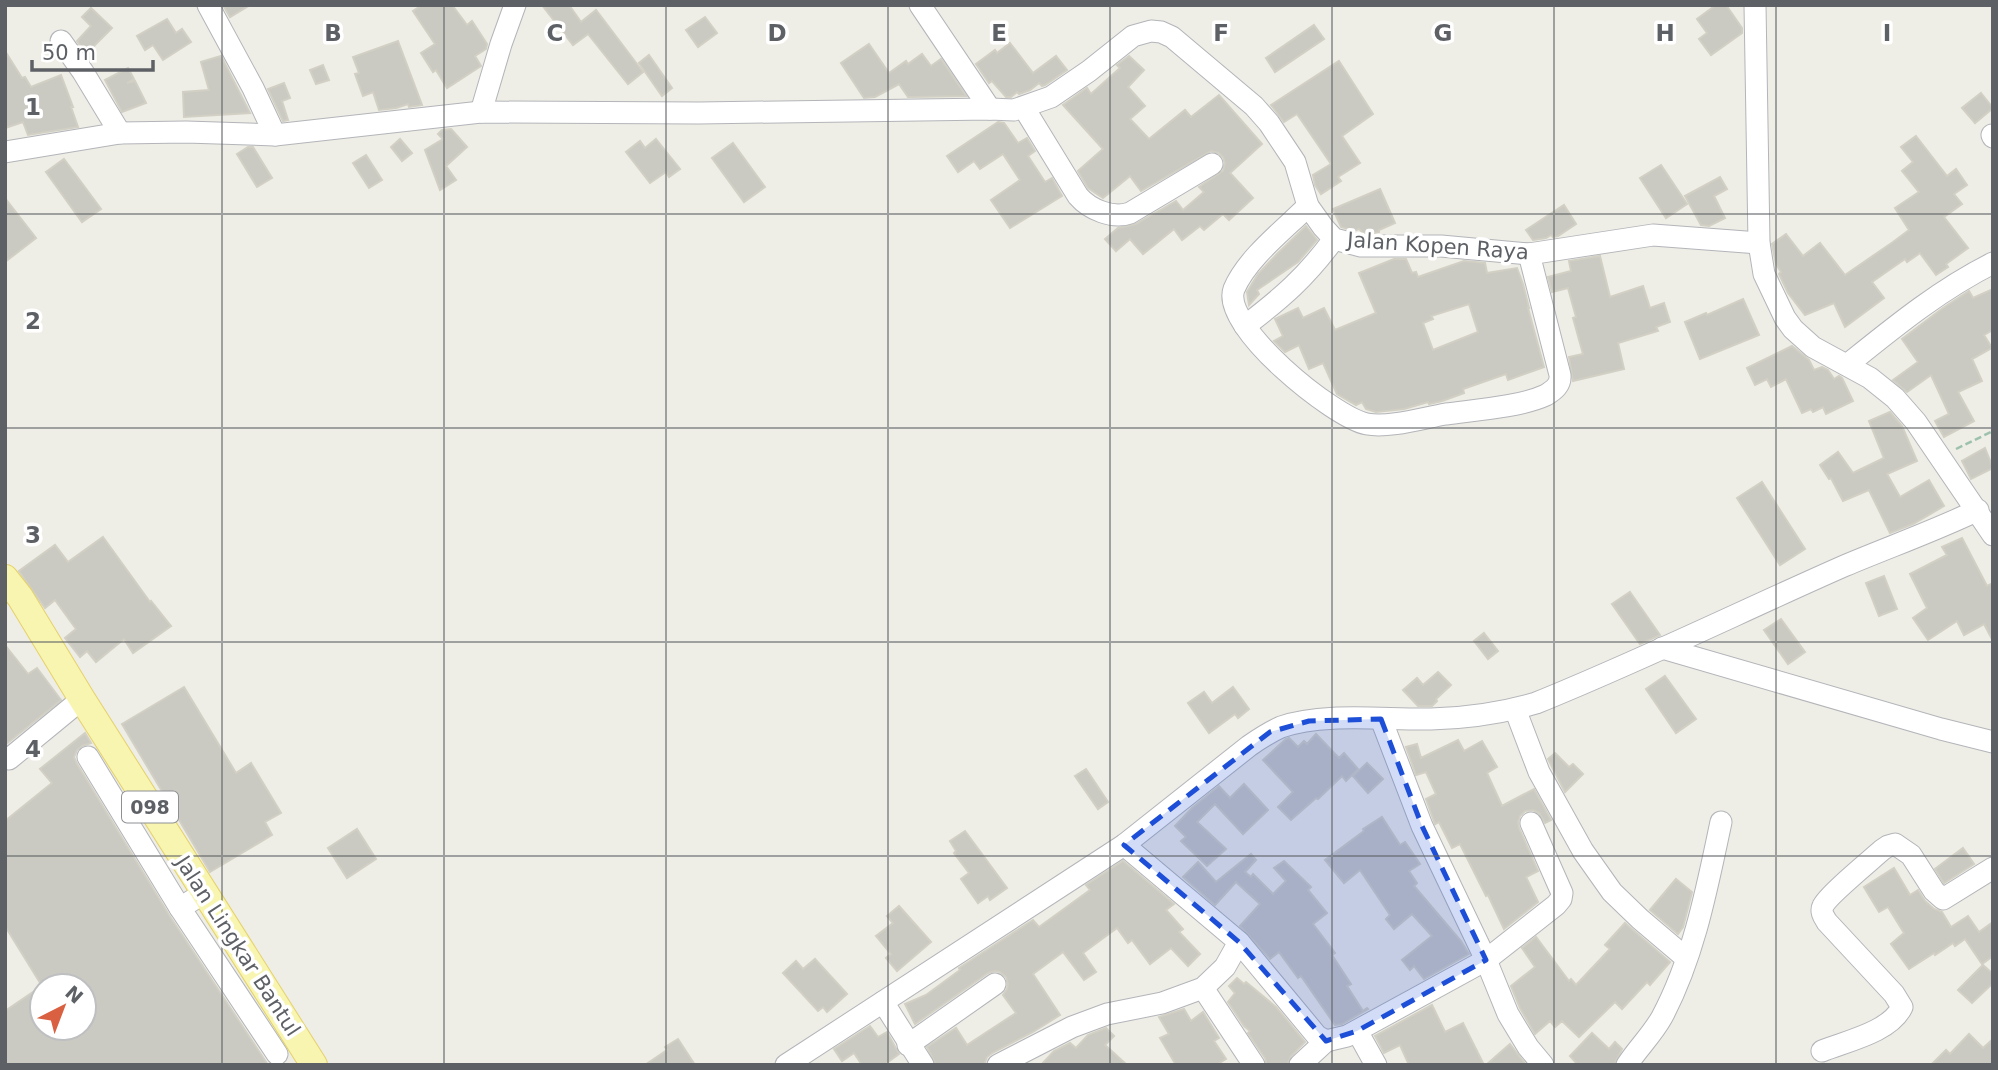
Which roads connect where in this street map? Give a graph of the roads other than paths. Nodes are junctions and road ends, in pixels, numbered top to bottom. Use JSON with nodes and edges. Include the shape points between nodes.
{"nodes":[{"id":1,"x":208,"y":5,"type":"edge"},
{"id":2,"x":515,"y":5,"type":"edge"},
{"id":3,"x":920,"y":5,"type":"edge"},
{"id":4,"x":1755,"y":5,"type":"edge"},
{"id":5,"x":61,"y":41,"type":"dead end"},
{"id":6,"x":1024,"y":108,"type":"junction"},
{"id":7,"x":990,"y":109,"type":"junction"},
{"id":8,"x":481,"y":112,"type":"junction"},
{"id":9,"x":120,"y":133,"type":"junction"},
{"id":10,"x":275,"y":135,"type":"junction"},
{"id":11,"x":7,"y":149,"type":"edge"},
{"id":12,"x":1212,"y":164,"type":"dead end"},
{"id":13,"x":1308,"y":206,"type":"junction"},
{"id":14,"x":1334,"y":239,"type":"junction"},
{"id":15,"x":1759,"y":243,"type":"junction"},
{"id":16,"x":1529,"y":254,"type":"junction"},
{"id":17,"x":1993,"y":263,"type":"edge"},
{"id":18,"x":1245,"y":326,"type":"junction"},
{"id":19,"x":1847,"y":365,"type":"junction"},
{"id":20,"x":1978,"y":510,"type":"junction"},
{"id":21,"x":1993,"y":535,"type":"edge"},
{"id":22,"x":5,"y":578,"type":"edge"},
{"id":23,"x":1662,"y":648,"type":"junction"},
{"id":24,"x":82,"y":699,"type":"junction"},
{"id":25,"x":1515,"y":709,"type":"junction"},
{"id":26,"x":1381,"y":719,"type":"junction"},
{"id":27,"x":1993,"y":742,"type":"edge"},
{"id":28,"x":88,"y":757,"type":"dead end"},
{"id":29,"x":9,"y":759,"type":"dead end"},
{"id":30,"x":1721,"y":822,"type":"dead end"},
{"id":31,"x":1531,"y":823,"type":"dead end"},
{"id":32,"x":1124,"y":845,"type":"junction"},
{"id":33,"x":1993,"y":868,"type":"edge"},
{"id":34,"x":204,"y":893,"type":"junction"},
{"id":35,"x":180,"y":908,"type":"junction"},
{"id":36,"x":1239,"y":942,"type":"junction"},
{"id":37,"x":1686,"y":958,"type":"junction"},
{"id":38,"x":1486,"y":960,"type":"junction"},
{"id":39,"x":995,"y":984,"type":"dead end"},
{"id":40,"x":1203,"y":988,"type":"junction"},
{"id":41,"x":883,"y":1002,"type":"junction"},
{"id":42,"x":1357,"y":1031,"type":"junction"},
{"id":43,"x":1326,"y":1041,"type":"junction"},
{"id":44,"x":908,"y":1045,"type":"junction"},
{"id":45,"x":1822,"y":1051,"type":"dead end"},
{"id":46,"x":276,"y":1054,"type":"dead end"},
{"id":47,"x":1006,"y":1063,"type":"edge"},
{"id":48,"x":1541,"y":1064,"type":"edge"},
{"id":49,"x":314,"y":1065,"type":"edge"},
{"id":50,"x":786,"y":1065,"type":"edge"},
{"id":51,"x":923,"y":1065,"type":"edge"},
{"id":52,"x":1254,"y":1065,"type":"edge"},
{"id":53,"x":1300,"y":1065,"type":"edge"},
{"id":54,"x":1376,"y":1065,"type":"edge"},
{"id":55,"x":1628,"y":1065,"type":"edge"}],
"edges":[{"from":1,"to":10,"type":"street"},
{"from":2,"to":8,"type":"street"},
{"from":3,"to":7,"type":"street"},
{"from":4,"to":15,"type":"street"},
{"from":5,"to":9,"type":"street"},
{"from":6,"to":7,"type":"street","name":"Jalan Kopen Raya"},
{"from":6,"to":12,"type":"street","via":[[1078,196],[1089,207],[1112,214],[1130,213]]},
{"from":6,"to":13,"type":"street","name":"Jalan Kopen Raya","via":[[1051,97],[1133,36],[1161,32],[1269,123],[1296,162]]},
{"from":7,"to":8,"type":"street","name":"Jalan Kopen Raya"},
{"from":8,"to":10,"type":"street","name":"Jalan Kopen Raya"},
{"from":9,"to":10,"type":"street","name":"Jalan Kopen Raya"},
{"from":9,"to":11,"type":"street","name":"Jalan Kopen Raya"},
{"from":13,"to":14,"type":"street","name":"Jalan Kopen Raya"},
{"from":13,"to":18,"type":"street","via":[[1252,261],[1233,291],[1233,302]]},
{"from":14,"to":16,"type":"street","name":"Jalan Kopen Raya","via":[[1361,246],[1441,246]]},
{"from":14,"to":18,"type":"street","via":[[1291,290]]},
{"from":15,"to":16,"type":"street","name":"Jalan Kopen Raya","via":[[1653,235]]},
{"from":15,"to":19,"type":"street","via":[[1764,274],[1785,318],[1801,338]]},
{"from":16,"to":18,"type":"street","via":[[1560,377],[1551,392],[1529,400],[1366,424],[1293,377],[1262,350]]},
{"from":17,"to":19,"type":"street","via":[[1934,298]]},
{"from":19,"to":20,"type":"street","via":[[1895,398]]},
{"from":20,"to":21,"type":"street"},
{"from":20,"to":23,"type":"street"},
{"from":22,"to":24,"type":"main road","name":"Jalan Lingkar Bantul","number":"098"},
{"from":23,"to":25,"type":"street"},
{"from":23,"to":27,"type":"street"},
{"from":24,"to":29,"type":"street"},
{"from":24,"to":34,"type":"main road","name":"Jalan Lingkar Bantul","number":"098"},
{"from":25,"to":26,"type":"street","via":[[1479,716]]},
{"from":25,"to":37,"type":"street","via":[[1539,772],[1583,851],[1612,892]]},
{"from":26,"to":32,"type":"street","via":[[1309,720],[1270,732]]},
{"from":26,"to":38,"type":"street","via":[[1422,826]]},
{"from":28,"to":35,"type":"street"},
{"from":30,"to":37,"type":"street"},
{"from":31,"to":38,"type":"street","via":[[1559,884],[1561,899]]},
{"from":32,"to":36,"type":"street"},
{"from":32,"to":41,"type":"street"},
{"from":33,"to":45,"type":"street","via":[[1943,898],[1911,855],[1895,844],[1882,850],[1822,906],[1827,922],[1902,1007],[1882,1028]]},
{"from":34,"to":35,"type":"street"},
{"from":34,"to":49,"type":"main road","name":"Jalan Lingkar Bantul","number":"098"},
{"from":35,"to":46,"type":"street"},
{"from":36,"to":40,"type":"street","via":[[1225,967]]},
{"from":36,"to":43,"type":"street","via":[[1312,1031]]},
{"from":37,"to":55,"type":"street","via":[[1662,1017]]},
{"from":38,"to":42,"type":"street"},
{"from":38,"to":48,"type":"street","via":[[1514,1025]]},
{"from":39,"to":44,"type":"street"},
{"from":40,"to":47,"type":"street","via":[[1072,1027]]},
{"from":40,"to":52,"type":"street"},
{"from":41,"to":44,"type":"street"},
{"from":41,"to":50,"type":"street"},
{"from":42,"to":43,"type":"street"},
{"from":42,"to":54,"type":"street"},
{"from":43,"to":53,"type":"street"},
{"from":44,"to":51,"type":"street"}]}
